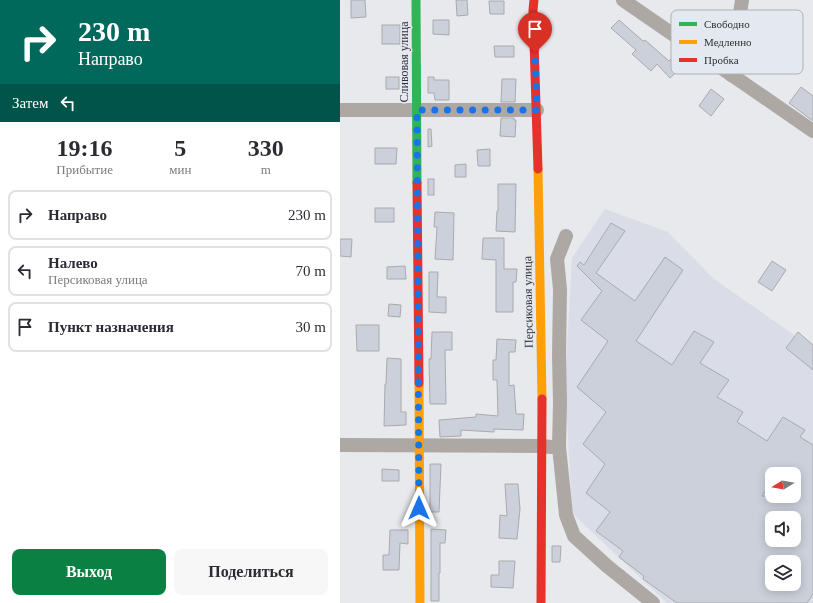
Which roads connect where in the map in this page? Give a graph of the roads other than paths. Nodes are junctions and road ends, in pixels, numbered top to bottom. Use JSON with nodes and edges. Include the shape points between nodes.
{"nodes":[{"id":1,"x":416,"y":0,"type":"edge"},
{"id":2,"x":534,"y":0,"type":"edge"},
{"id":3,"x":623,"y":0,"type":"edge"},
{"id":4,"x":742,"y":0,"type":"edge"},
{"id":5,"x":741,"y":10,"type":"edge"},
{"id":6,"x":671,"y":33,"type":"edge"},
{"id":7,"x":731,"y":75,"type":"edge"},
{"id":8,"x":340,"y":110,"type":"edge"},
{"id":9,"x":417,"y":110,"type":"junction"},
{"id":10,"x":537,"y":110,"type":"junction"},
{"id":11,"x":813,"y":131,"type":"edge"},
{"id":12,"x":566,"y":236,"type":"dead end"},
{"id":13,"x":340,"y":445,"type":"edge"},
{"id":14,"x":419,"y":445,"type":"junction"},
{"id":15,"x":542,"y":446,"type":"junction"},
{"id":16,"x":559,"y":448,"type":"junction"},
{"id":17,"x":420,"y":603,"type":"edge"},
{"id":18,"x":541,"y":603,"type":"edge"},
{"id":19,"x":653,"y":603,"type":"edge"}],
"edges":[{"from":1,"to":9,"type":"street","name":"Сливовая улица"},
{"from":2,"to":10,"type":"street","name":"Персиковая улица"},
{"from":3,"to":6,"type":"street"},
{"from":4,"to":5,"type":"street"},
{"from":7,"to":11,"type":"street"},
{"from":8,"to":9,"type":"street"},
{"from":9,"to":10,"type":"street"},
{"from":9,"to":14,"type":"street","name":"Сливовая улица"},
{"from":10,"to":15,"type":"street","name":"Персиковая улица"},
{"from":12,"to":16,"type":"street","via":[[557,259],[560,289]]},
{"from":13,"to":14,"type":"street"},
{"from":14,"to":15,"type":"street"},
{"from":14,"to":17,"type":"street","name":"Сливовая улица"},
{"from":15,"to":16,"type":"street"},
{"from":15,"to":18,"type":"street","name":"Персиковая улица"},
{"from":16,"to":19,"type":"street","via":[[566,515],[574,536]]}]}
